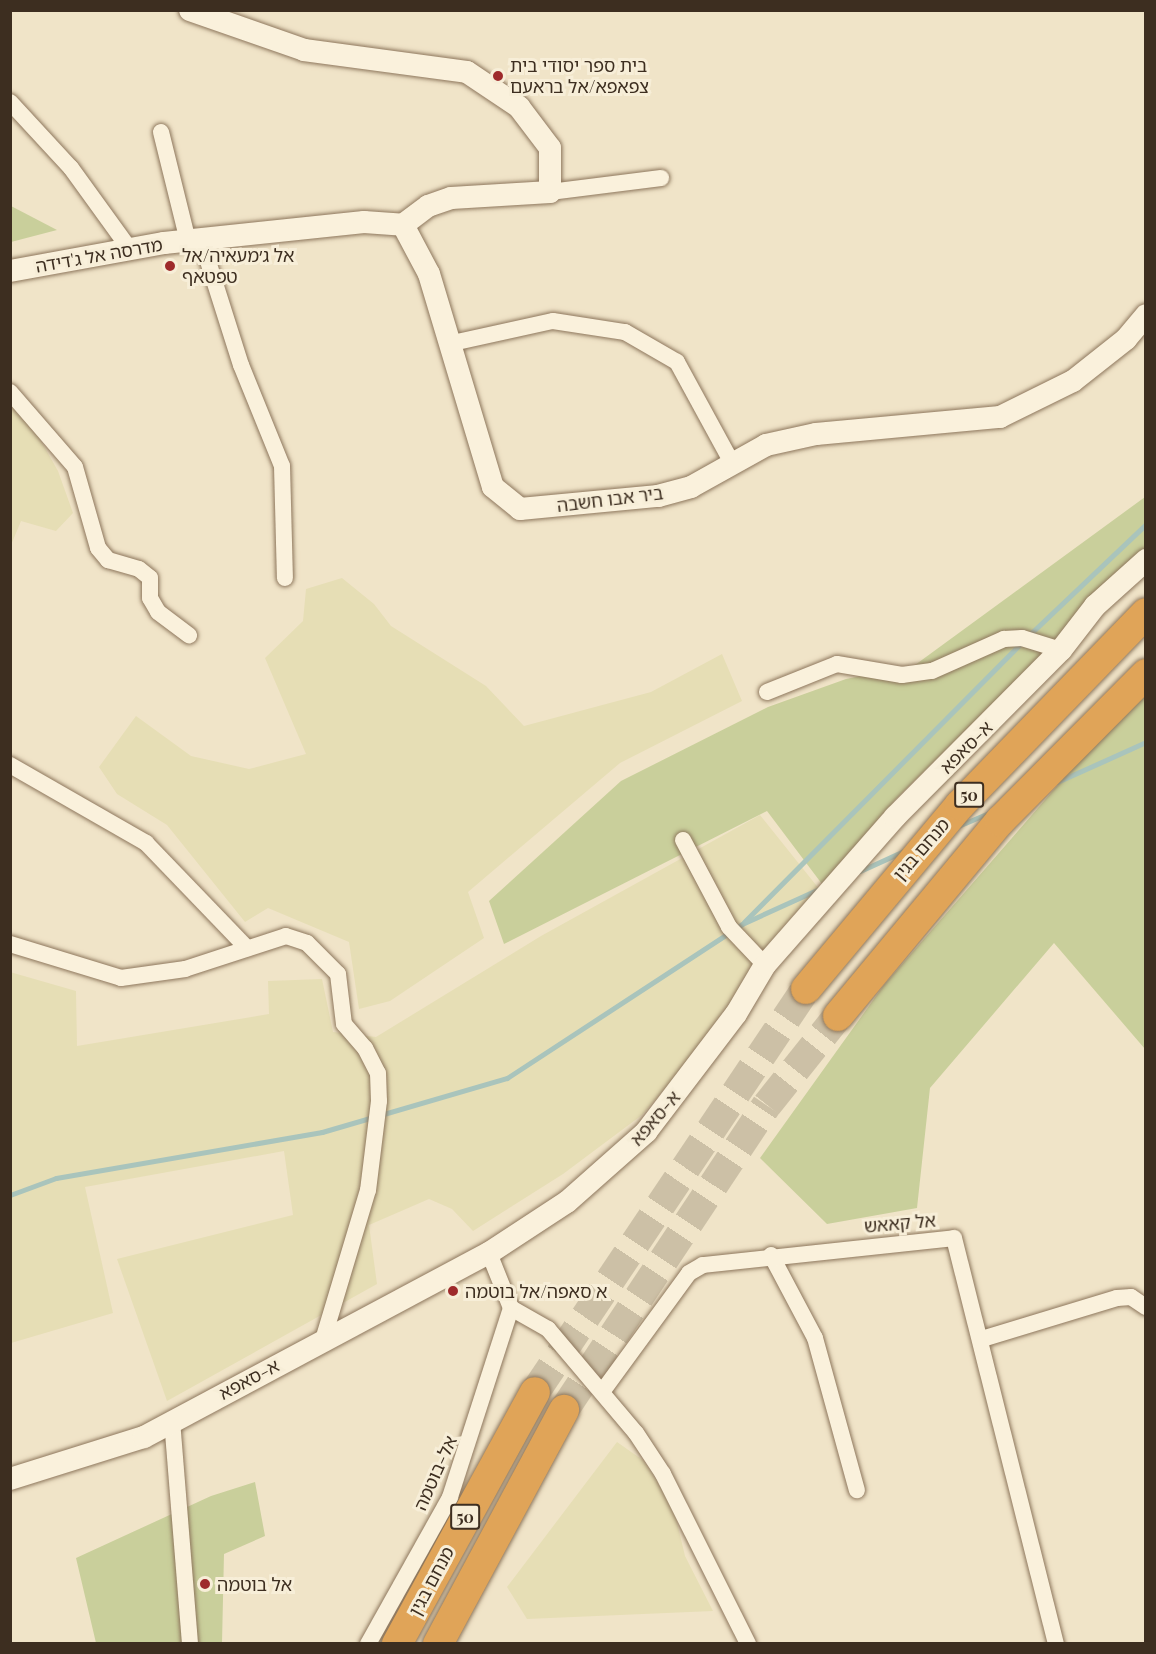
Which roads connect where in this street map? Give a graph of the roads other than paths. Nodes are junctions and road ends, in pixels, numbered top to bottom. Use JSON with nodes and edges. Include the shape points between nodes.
{"nodes":[{"id":1,"x":190,"y":10,"type":"edge"},
{"id":2,"x":10,"y":102,"type":"edge"},
{"id":3,"x":161,"y":132,"type":"dead end"},
{"id":4,"x":661,"y":177,"type":"dead end"},
{"id":5,"x":550,"y":192,"type":"junction"},
{"id":6,"x":403,"y":225,"type":"junction"},
{"id":7,"x":195,"y":240,"type":"junction"},
{"id":8,"x":129,"y":248,"type":"junction"},
{"id":9,"x":10,"y":271,"type":"edge"},
{"id":10,"x":1146,"y":315,"type":"edge"},
{"id":11,"x":448,"y":344,"type":"junction"},
{"id":12,"x":10,"y":392,"type":"edge"},
{"id":13,"x":730,"y":461,"type":"junction"},
{"id":14,"x":1146,"y":560,"type":"edge"},
{"id":15,"x":285,"y":578,"type":"dead end"},
{"id":16,"x":1146,"y":613,"type":"edge"},
{"id":17,"x":189,"y":635,"type":"dead end"},
{"id":18,"x":1061,"y":650,"type":"junction"},
{"id":19,"x":1146,"y":674,"type":"edge"},
{"id":20,"x":767,"y":692,"type":"dead end"},
{"id":21,"x":10,"y":765,"type":"edge"},
{"id":22,"x":683,"y":840,"type":"dead end"},
{"id":23,"x":10,"y":944,"type":"edge"},
{"id":24,"x":247,"y":948,"type":"junction"},
{"id":25,"x":765,"y":965,"type":"junction"},
{"id":26,"x":806,"y":989,"type":"tunnel mouth"},
{"id":27,"x":838,"y":1016,"type":"tunnel mouth"},
{"id":28,"x":489,"y":1252,"type":"junction"},
{"id":29,"x":771,"y":1255,"type":"junction"},
{"id":30,"x":1146,"y":1307,"type":"edge"},
{"id":31,"x":511,"y":1308,"type":"junction"},
{"id":32,"x":982,"y":1339,"type":"junction"},
{"id":33,"x":323,"y":1340,"type":"junction"},
{"id":34,"x":535,"y":1392,"type":"tunnel mouth"},
{"id":35,"x":602,"y":1392,"type":"junction"},
{"id":36,"x":564,"y":1410,"type":"tunnel mouth"},
{"id":37,"x":172,"y":1420,"type":"junction"},
{"id":38,"x":10,"y":1479,"type":"edge"},
{"id":39,"x":857,"y":1490,"type":"dead end"},
{"id":40,"x":190,"y":1644,"type":"edge"},
{"id":41,"x":368,"y":1644,"type":"edge"},
{"id":42,"x":397,"y":1644,"type":"edge"},
{"id":43,"x":438,"y":1644,"type":"edge"},
{"id":44,"x":748,"y":1644,"type":"edge"},
{"id":45,"x":1056,"y":1644,"type":"edge"}],
"edges":[{"from":1,"to":5,"type":"street","via":[[276,43],[441,65],[486,81],[519,107],[550,148]]},
{"from":2,"to":8,"type":"street","via":[[71,168]]},
{"from":3,"to":7,"type":"street"},
{"from":4,"to":5,"type":"street"},
{"from":5,"to":6,"type":"street","via":[[451,198],[428,206]]},
{"from":6,"to":7,"type":"street","name":"מדרסה אל ג'דידה","via":[[364,222]]},
{"from":6,"to":11,"type":"street","name":"ביר אבו חשבה","via":[[429,274]]},
{"from":7,"to":8,"type":"street","name":"מדרסה אל ג'דידה"},
{"from":7,"to":15,"type":"street","via":[[247,384],[282,466]]},
{"from":8,"to":9,"type":"street","name":"מדרסה אל ג'דידה"},
{"from":10,"to":13,"type":"street","name":"ביר אבו חשבה","via":[[1126,339],[1073,381],[1000,417],[816,434],[766,445]]},
{"from":11,"to":13,"type":"street","via":[[553,321],[625,332],[677,362]]},
{"from":11,"to":13,"type":"street","name":"ביר אבו חשבה","via":[[493,487],[514,506],[658,496],[691,487]]},
{"from":12,"to":17,"type":"street","via":[[75,467],[98,548],[108,560],[150,578],[150,598],[158,612]]},
{"from":14,"to":18,"type":"street","name":"א-סאפא","via":[[1095,606]]},
{"from":16,"to":26,"type":"highway","name":"מנחם בגין","number":"50","via":[[975,789]]},
{"from":18,"to":20,"type":"street","via":[[1022,638],[1004,639],[932,671],[902,675],[837,664]]},
{"from":18,"to":25,"type":"street","name":"א-סאפא","via":[[895,817]]},
{"from":19,"to":27,"type":"highway","number":"50","via":[[1000,821]]},
{"from":21,"to":24,"type":"street","via":[[146,843]]},
{"from":22,"to":25,"type":"street","via":[[729,927]]},
{"from":23,"to":24,"type":"street","via":[[121,978],[185,969]]},
{"from":24,"to":33,"type":"street","via":[[286,936],[323,956],[338,974],[344,1024],[365,1048],[378,1073],[377,1142],[368,1190]]},
{"from":25,"to":28,"type":"street","name":"א-סאפא","via":[[723,1032],[646,1132],[567,1202]]},
{"from":28,"to":31,"type":"street"},
{"from":28,"to":33,"type":"street","name":"א-סאפא"},
{"from":29,"to":32,"type":"street","name":"אל קאאש","via":[[954,1238]]},
{"from":29,"to":35,"type":"street","name":"אל קאאש","via":[[721,1260],[689,1273]]},
{"from":29,"to":39,"type":"street","via":[[815,1338]]},
{"from":30,"to":32,"type":"street","via":[[1131,1297],[1118,1298]]},
{"from":31,"to":35,"type":"street","via":[[548,1329]]},
{"from":31,"to":41,"type":"street","name":"אל-בוטמה","via":[[450,1497]]},
{"from":32,"to":45,"type":"street","name":"אל קאאש"},
{"from":33,"to":37,"type":"street","name":"א-סאפא"},
{"from":34,"to":42,"type":"highway","name":"מנחם בגין","number":"50"},
{"from":35,"to":44,"type":"street","via":[[663,1474]]},
{"from":36,"to":43,"type":"highway","name":"מנחם בגין","number":"50"},
{"from":37,"to":38,"type":"street","name":"א-סאפא","via":[[144,1437]]},
{"from":37,"to":40,"type":"street"}]}
